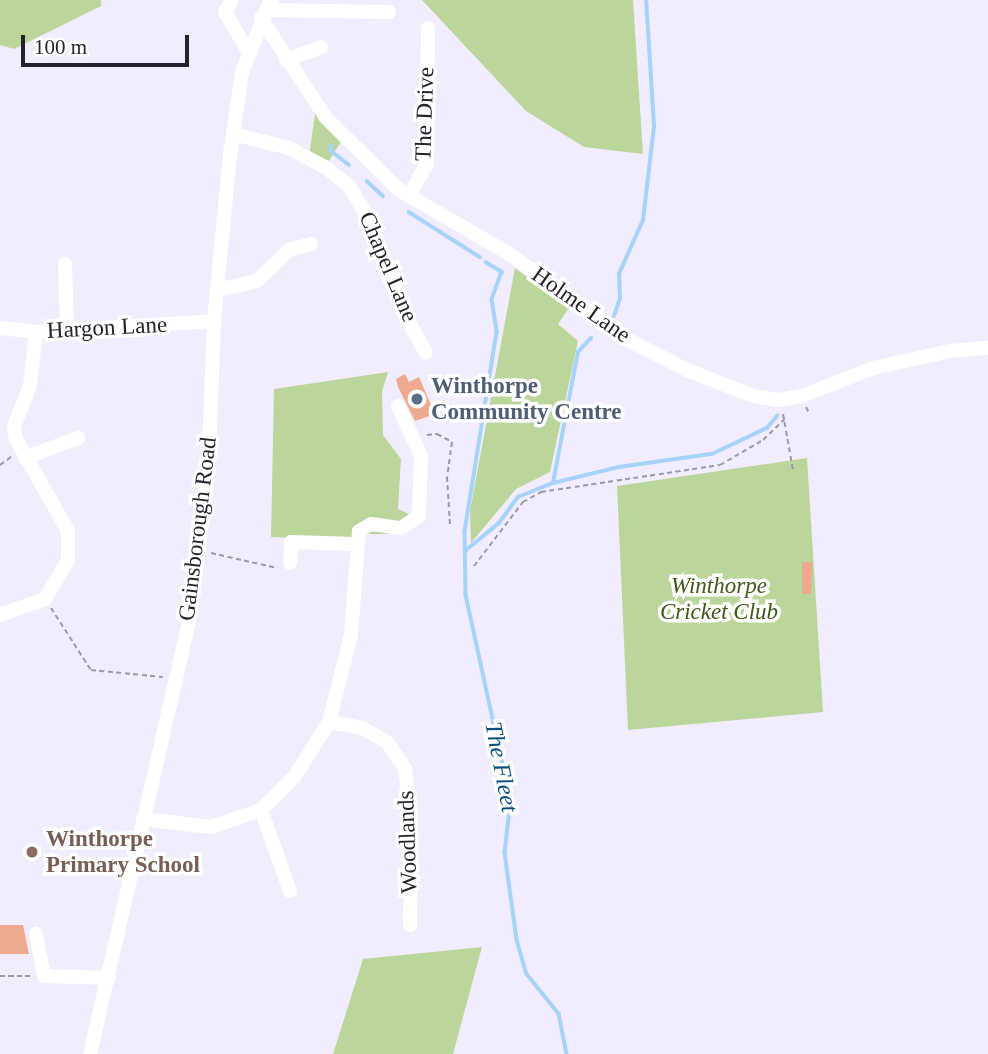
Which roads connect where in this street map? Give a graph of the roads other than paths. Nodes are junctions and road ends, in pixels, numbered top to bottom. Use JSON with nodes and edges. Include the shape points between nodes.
{"nodes":[{"id":1,"x":232,"y":0,"type":"edge"},
{"id":2,"x":266,"y":9,"type":"edge"},
{"id":3,"x":389,"y":12,"type":"dead end"},
{"id":4,"x":428,"y":27,"type":"dead end"},
{"id":5,"x":321,"y":47,"type":"dead end"},
{"id":6,"x":249,"y":53,"type":"junction"},
{"id":7,"x":286,"y":60,"type":"junction"},
{"id":8,"x":233,"y":134,"type":"junction"},
{"id":9,"x":409,"y":196,"type":"junction"},
{"id":10,"x":311,"y":244,"type":"dead end"},
{"id":11,"x":65,"y":264,"type":"dead end"},
{"id":12,"x":217,"y":290,"type":"junction"},
{"id":13,"x":214,"y":321,"type":"junction"},
{"id":14,"x":0,"y":328,"type":"edge"},
{"id":15,"x":67,"y":330,"type":"junction"},
{"id":16,"x":36,"y":332,"type":"junction"},
{"id":17,"x":988,"y":348,"type":"edge"},
{"id":18,"x":426,"y":353,"type":"dead end"},
{"id":19,"x":398,"y":406,"type":"dead end"},
{"id":20,"x":79,"y":440,"type":"dead end"},
{"id":21,"x":25,"y":458,"type":"junction"},
{"id":22,"x":356,"y":544,"type":"junction"},
{"id":23,"x":290,"y":564,"type":"road end"},
{"id":24,"x":0,"y":615,"type":"edge"},
{"id":25,"x":329,"y":722,"type":"junction"},
{"id":26,"x":261,"y":810,"type":"junction"},
{"id":27,"x":143,"y":819,"type":"junction"},
{"id":28,"x":290,"y":891,"type":"dead end"},
{"id":29,"x":410,"y":925,"type":"dead end"},
{"id":30,"x":36,"y":934,"type":"dead end"},
{"id":31,"x":109,"y":978,"type":"junction"},
{"id":32,"x":90,"y":1054,"type":"edge"}],
"edges":[{"from":1,"to":6,"type":"street","via":[[225,12]]},
{"from":2,"to":3,"type":"street"},
{"from":2,"to":6,"type":"street","name":"Gainsborough Road"},
{"from":2,"to":7,"type":"street","name":"Holme Lane"},
{"from":4,"to":9,"type":"street","name":"The Drive","via":[[427,163]]},
{"from":5,"to":7,"type":"street"},
{"from":6,"to":8,"type":"street","name":"Gainsborough Road"},
{"from":7,"to":9,"type":"street","name":"Holme Lane","via":[[326,118]]},
{"from":8,"to":12,"type":"street","name":"Gainsborough Road"},
{"from":8,"to":18,"type":"street","name":"Chapel Lane","via":[[289,148],[326,167],[349,186],[370,221],[405,315]]},
{"from":9,"to":17,"type":"street","name":"Holme Lane","via":[[511,256],[626,339],[753,396],[778,400],[802,396],[873,368],[950,351]]},
{"from":10,"to":12,"type":"street","via":[[285,253],[257,281]]},
{"from":11,"to":15,"type":"street"},
{"from":12,"to":13,"type":"street","name":"Gainsborough Road"},
{"from":13,"to":15,"type":"street","name":"Hargon Lane"},
{"from":13,"to":27,"type":"street","name":"Gainsborough Road","via":[[208,478],[200,550]]},
{"from":14,"to":16,"type":"street","name":"Hargon Lane"},
{"from":15,"to":16,"type":"street","name":"Hargon Lane"},
{"from":16,"to":21,"type":"street","via":[[30,386],[14,426]]},
{"from":19,"to":22,"type":"street","via":[[421,456],[419,516],[401,528],[364,526]]},
{"from":20,"to":21,"type":"street"},
{"from":21,"to":24,"type":"street","via":[[68,531],[68,560],[45,599]]},
{"from":22,"to":23,"type":"street","via":[[291,542]]},
{"from":22,"to":25,"type":"street","via":[[351,635]]},
{"from":25,"to":26,"type":"street","via":[[295,776]]},
{"from":25,"to":29,"type":"street","name":"Woodlands","via":[[362,728],[387,742],[405,769],[411,812]]},
{"from":26,"to":27,"type":"street","via":[[211,827]]},
{"from":26,"to":28,"type":"street"},
{"from":27,"to":31,"type":"street","name":"Gainsborough Road"},
{"from":30,"to":31,"type":"street","via":[[44,976]]},
{"from":31,"to":32,"type":"street","name":"Gainsborough Road"}]}
